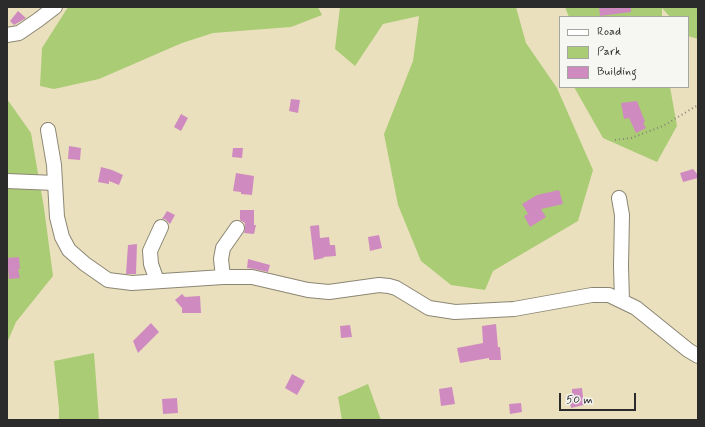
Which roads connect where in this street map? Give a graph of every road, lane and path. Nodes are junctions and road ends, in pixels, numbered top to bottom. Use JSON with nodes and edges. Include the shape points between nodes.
{"nodes":[{"id":1,"x":54,"y":7,"type":"edge"},
{"id":2,"x":7,"y":35,"type":"edge"},
{"id":3,"x":698,"y":105,"type":"edge"},
{"id":4,"x":48,"y":130,"type":"dead end"},
{"id":5,"x":615,"y":140,"type":"dead end"},
{"id":6,"x":7,"y":181,"type":"edge"},
{"id":7,"x":55,"y":183,"type":"junction"},
{"id":8,"x":619,"y":198,"type":"dead end"},
{"id":9,"x":161,"y":227,"type":"dead end"},
{"id":10,"x":237,"y":228,"type":"dead end"},
{"id":11,"x":223,"y":277,"type":"junction"},
{"id":12,"x":157,"y":281,"type":"junction"},
{"id":13,"x":622,"y":301,"type":"junction"},
{"id":14,"x":698,"y":356,"type":"edge"}],
"edges":[{"from":1,"to":2,"type":"street","via":[[19,33]]},
{"from":3,"to":5,"type":"path","via":[[663,126],[631,138]]},
{"from":4,"to":7,"type":"street"},
{"from":6,"to":7,"type":"street"},
{"from":7,"to":12,"type":"street","via":[[57,217],[62,237],[69,250],[108,280],[132,283]]},
{"from":8,"to":13,"type":"street","via":[[622,215]]},
{"from":9,"to":12,"type":"street","via":[[150,251]]},
{"from":10,"to":11,"type":"street","via":[[223,248]]},
{"from":11,"to":12,"type":"street"},
{"from":11,"to":13,"type":"street","via":[[252,277],[308,290],[329,292],[388,286],[396,288],[429,308],[455,312],[514,309],[592,295],[609,294]]},
{"from":13,"to":14,"type":"street","via":[[636,308]]}]}
